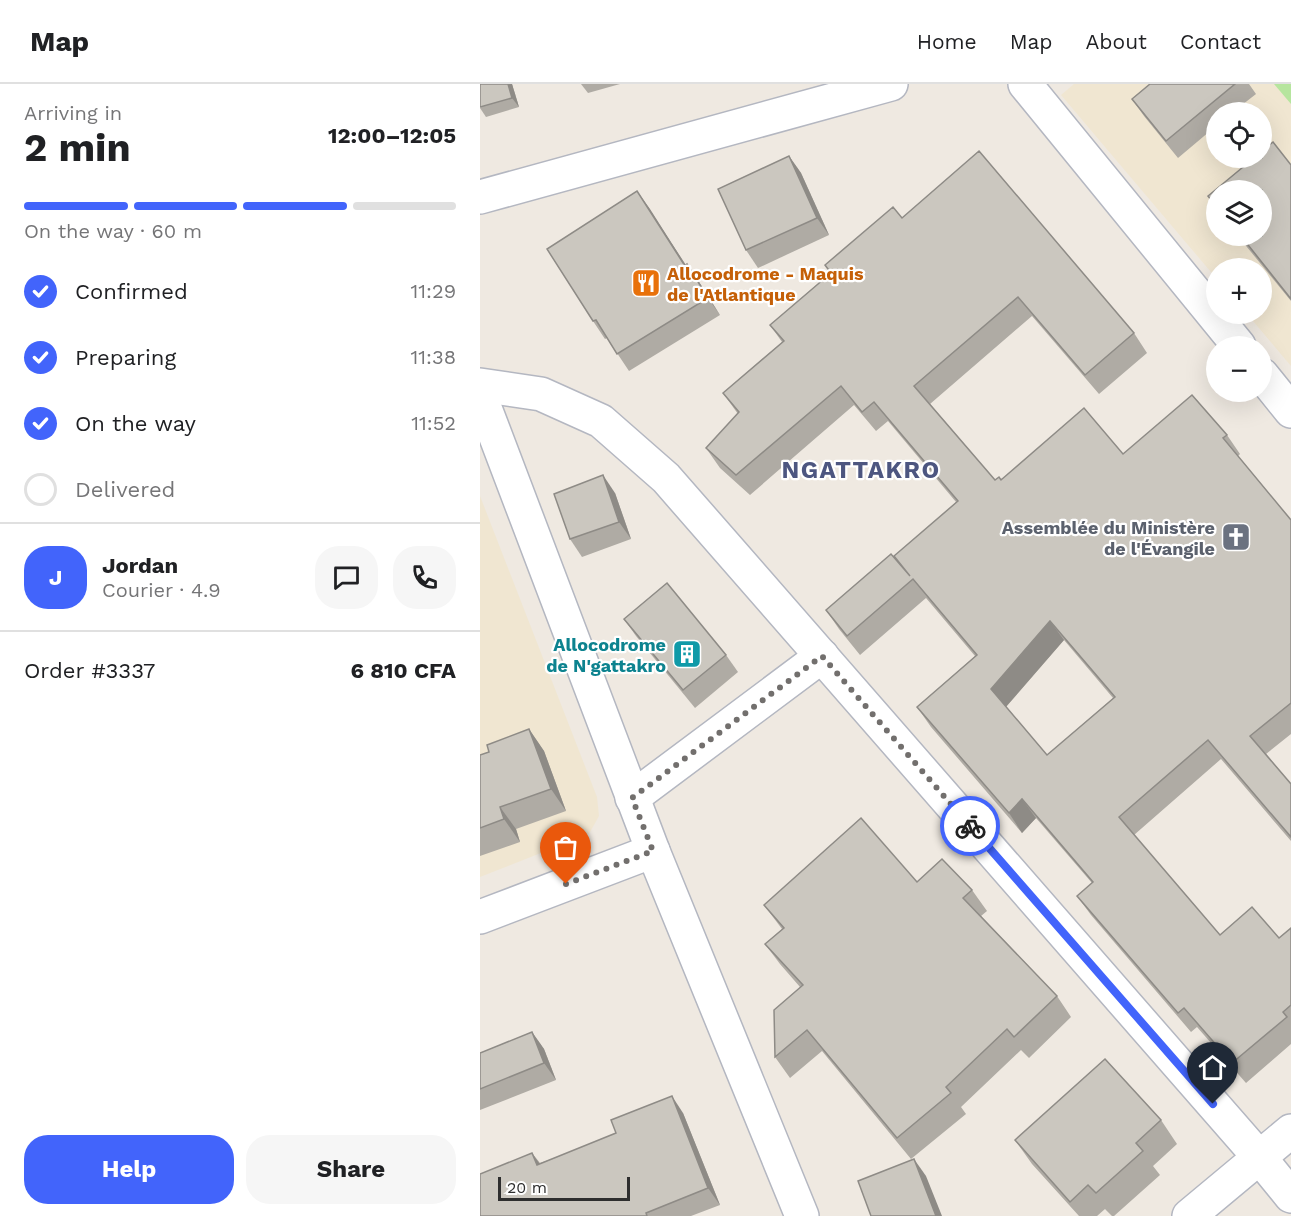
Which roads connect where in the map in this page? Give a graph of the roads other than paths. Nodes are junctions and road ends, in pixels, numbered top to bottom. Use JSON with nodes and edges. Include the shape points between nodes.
{"nodes":[{"id":1,"x":891,"y":84,"type":"edge"},
{"id":2,"x":1025,"y":84,"type":"edge"},
{"id":3,"x":480,"y":197,"type":"edge"},
{"id":4,"x":1231,"y":336,"type":"edge"},
{"id":5,"x":480,"y":385,"type":"edge"},
{"id":6,"x":1272,"y":387,"type":"edge"},
{"id":7,"x":480,"y":395,"type":"edge"},
{"id":8,"x":1291,"y":411,"type":"edge"},
{"id":9,"x":822,"y":656,"type":"junction"},
{"id":10,"x":632,"y":798,"type":"junction"},
{"id":11,"x":653,"y":851,"type":"junction"},
{"id":12,"x":480,"y":917,"type":"edge"},
{"id":13,"x":1291,"y":1131,"type":"edge"},
{"id":14,"x":1260,"y":1158,"type":"junction"},
{"id":15,"x":1291,"y":1196,"type":"edge"},
{"id":16,"x":802,"y":1216,"type":"edge"},
{"id":17,"x":1189,"y":1216,"type":"edge"}],
"edges":[{"from":1,"to":3,"type":"street"},
{"from":2,"to":4,"type":"street"},
{"from":5,"to":9,"type":"street","via":[[541,394],[601,422],[666,478]]},
{"from":6,"to":8,"type":"street"},
{"from":7,"to":10,"type":"street"},
{"from":9,"to":10,"type":"street"},
{"from":9,"to":14,"type":"street"},
{"from":10,"to":11,"type":"street"},
{"from":11,"to":12,"type":"street"},
{"from":11,"to":16,"type":"street"},
{"from":13,"to":14,"type":"street"},
{"from":14,"to":15,"type":"street"},
{"from":14,"to":17,"type":"street"}]}
